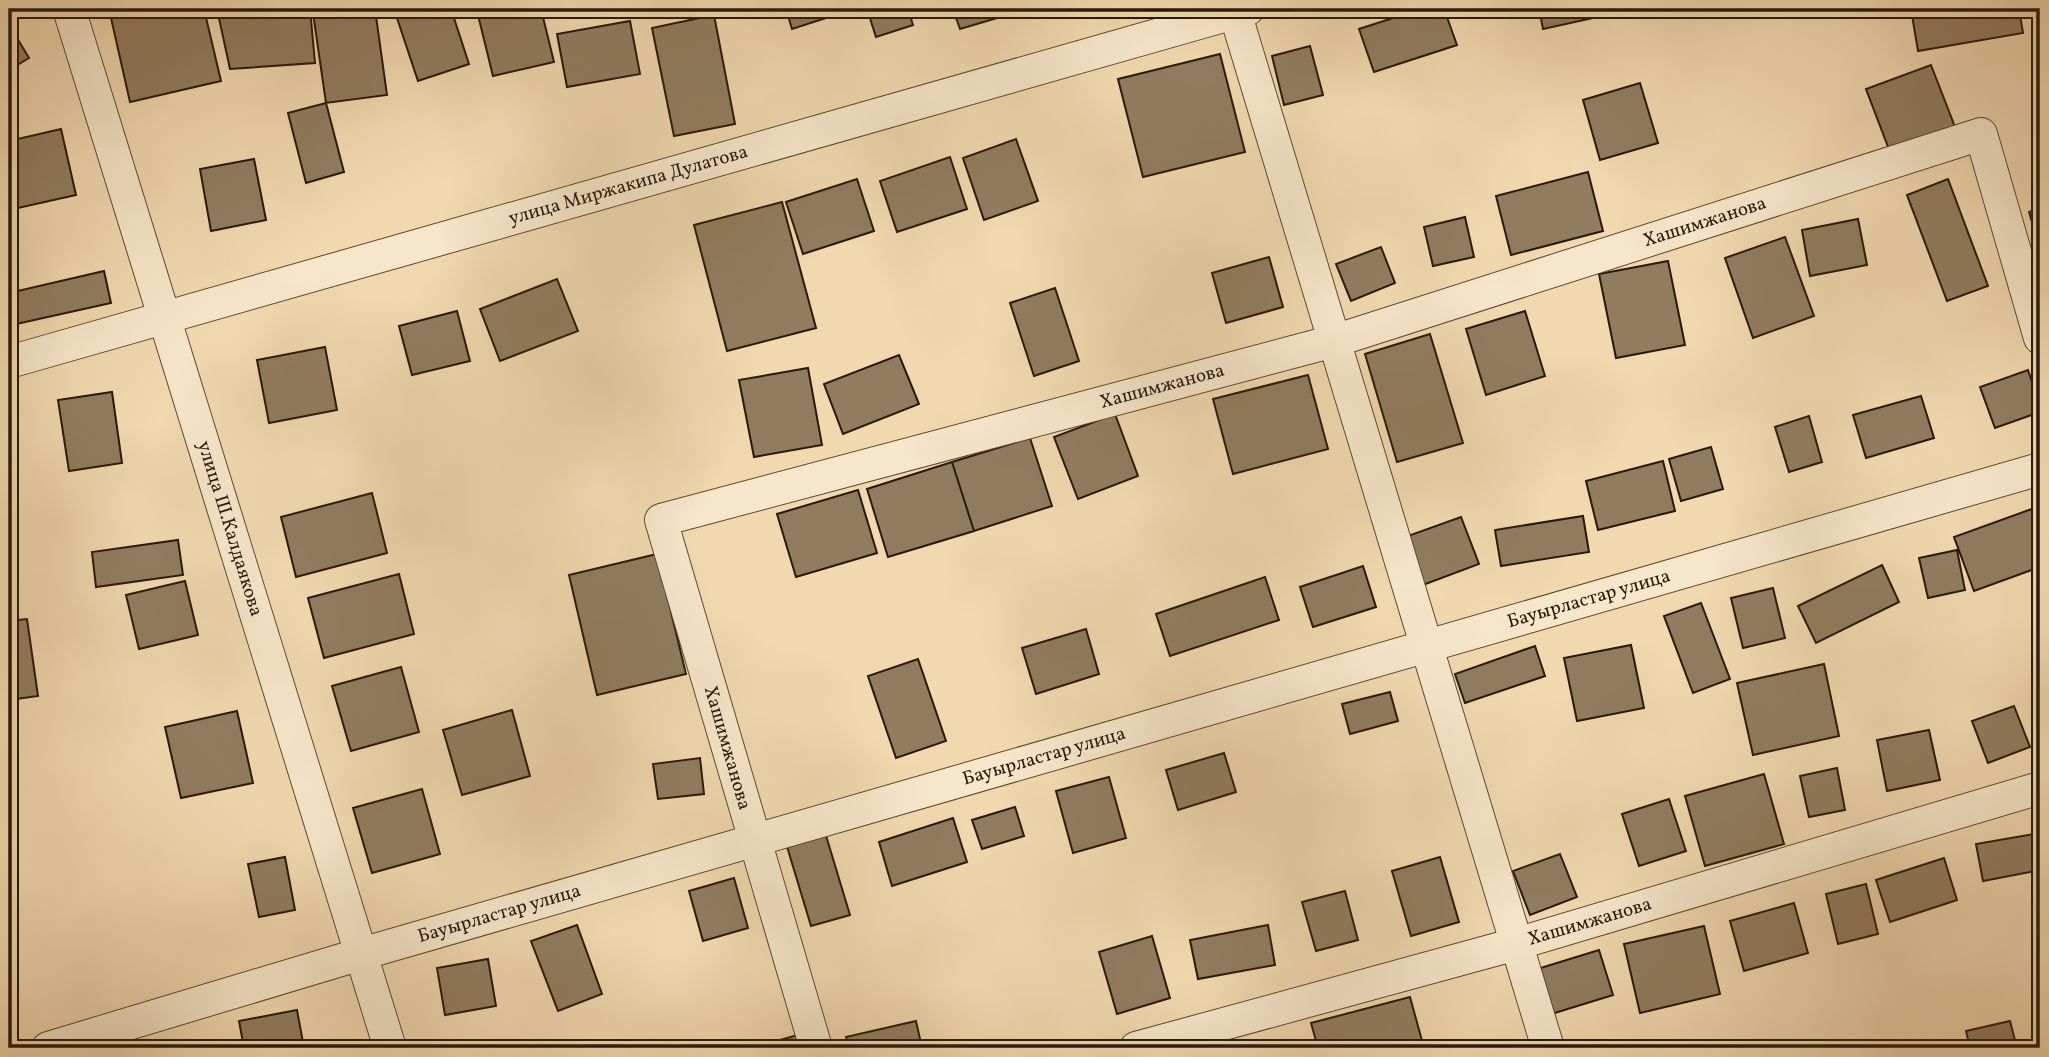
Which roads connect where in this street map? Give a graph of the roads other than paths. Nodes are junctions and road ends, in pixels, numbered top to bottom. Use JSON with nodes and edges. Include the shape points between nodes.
{"nodes":[{"id":1,"x":69,"y":9,"type":"edge"},
{"id":2,"x":1239,"y":10,"type":"edge"},
{"id":3,"x":166,"y":317,"type":"junction"},
{"id":4,"x":2040,"y":338,"type":"edge"},
{"id":5,"x":1334,"y":341,"type":"junction"},
{"id":6,"x":9,"y":362,"type":"edge"},
{"id":7,"x":2040,"y":470,"type":"edge"},
{"id":8,"x":1426,"y":646,"type":"junction"},
{"id":9,"x":2040,"y":788,"type":"edge"},
{"id":10,"x":754,"y":840,"type":"junction"},
{"id":11,"x":1516,"y":944,"type":"junction"},
{"id":12,"x":361,"y":954,"type":"junction"},
{"id":13,"x":48,"y":1048,"type":"edge"},
{"id":14,"x":390,"y":1048,"type":"edge"},
{"id":15,"x":816,"y":1048,"type":"edge"},
{"id":16,"x":1136,"y":1048,"type":"edge"},
{"id":17,"x":1548,"y":1048,"type":"edge"}],
"edges":[{"from":1,"to":3,"type":"street","name":"улица Ш.Калдаякова"},
{"from":2,"to":3,"type":"street","name":"улица Миржакипа Дулатова"},
{"from":2,"to":5,"type":"street"},
{"from":3,"to":6,"type":"street","name":"улица Миржакипа Дулатова"},
{"from":3,"to":12,"type":"street","name":"улица Ш.Калдаякова"},
{"from":4,"to":5,"type":"street","name":"Хашимжанова","via":[[1981,134]]},
{"from":5,"to":8,"type":"street"},
{"from":5,"to":10,"type":"street","name":"Хашимжанова","via":[[661,520]]},
{"from":7,"to":8,"type":"street","name":"Бауырластар улица"},
{"from":8,"to":10,"type":"street","name":"Бауырластар улица"},
{"from":8,"to":11,"type":"street"},
{"from":9,"to":11,"type":"street","name":"Хашимжанова"},
{"from":10,"to":12,"type":"street","name":"Бауырластар улица"},
{"from":10,"to":15,"type":"street","name":"Хашимжанова"},
{"from":11,"to":16,"type":"street","name":"Хашимжанова"},
{"from":11,"to":17,"type":"street"},
{"from":12,"to":13,"type":"street","name":"Бауырластар улица"},
{"from":12,"to":14,"type":"street","name":"улица Ш.Калдаякова"}]}
